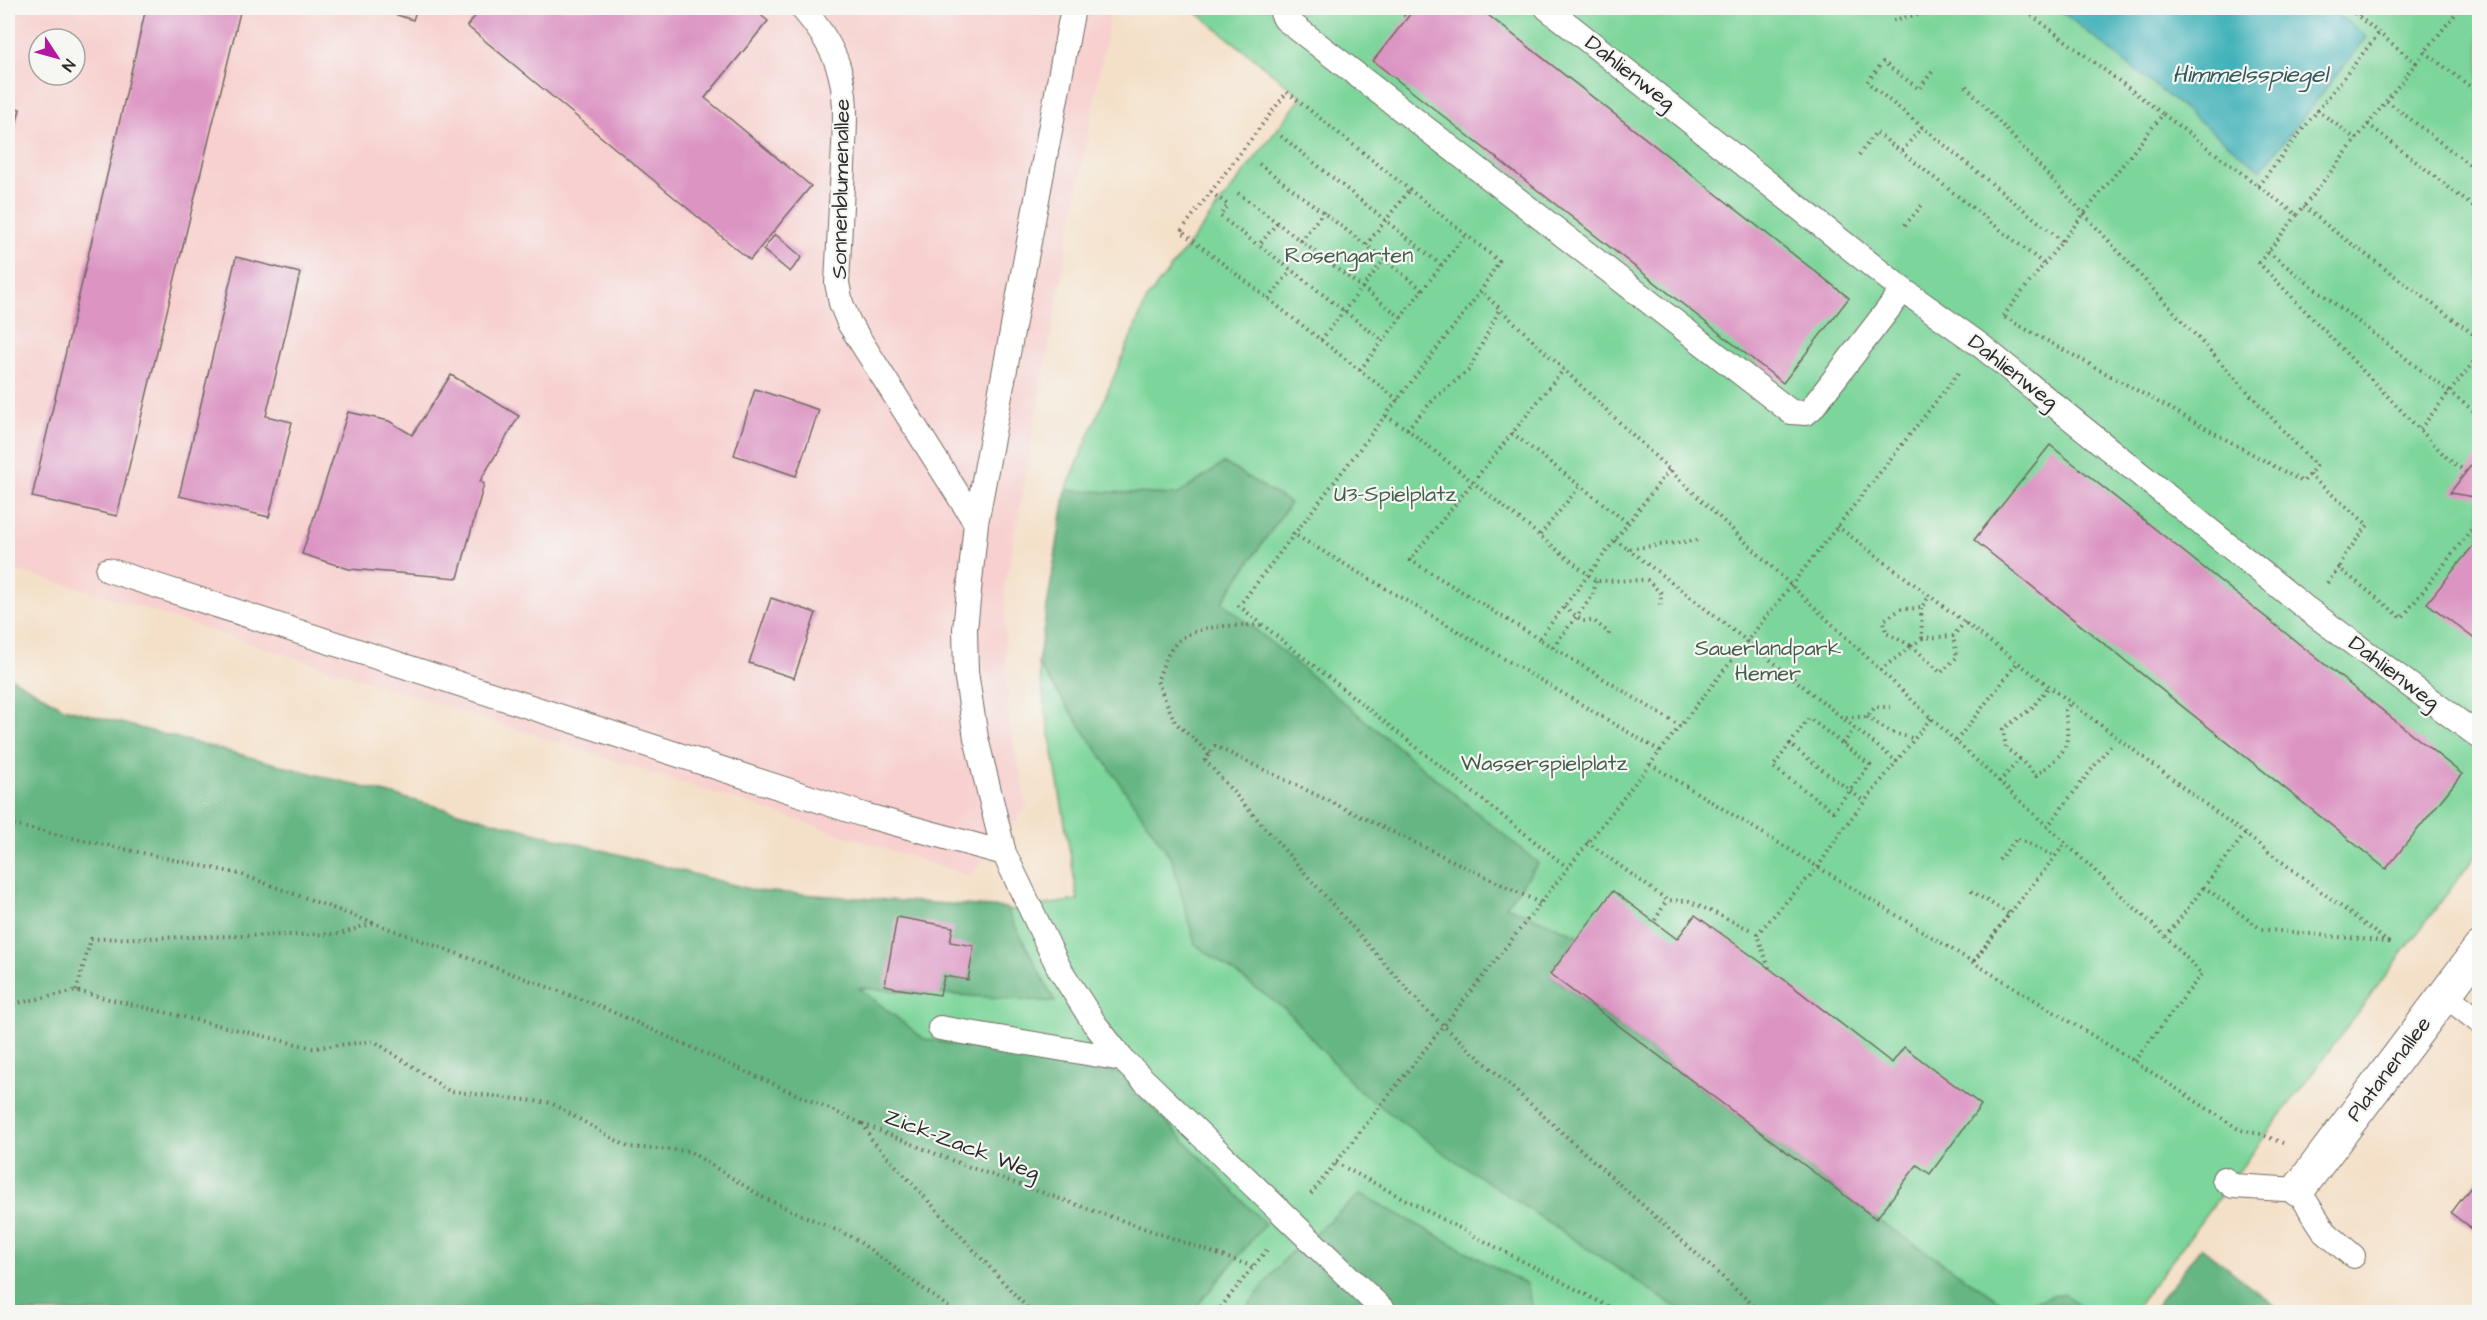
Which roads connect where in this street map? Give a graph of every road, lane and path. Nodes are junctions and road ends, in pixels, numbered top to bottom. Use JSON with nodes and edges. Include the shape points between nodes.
{"nodes":[{"id":1,"x":802,"y":8,"type":"edge"},
{"id":2,"x":1073,"y":8,"type":"edge"},
{"id":3,"x":1283,"y":8,"type":"edge"},
{"id":4,"x":1394,"y":8,"type":"edge"},
{"id":5,"x":1408,"y":8,"type":"edge"},
{"id":6,"x":1546,"y":8,"type":"edge"},
{"id":7,"x":1952,"y":8,"type":"edge"},
{"id":8,"x":2022,"y":8,"type":"edge"},
{"id":9,"x":2348,"y":8,"type":"edge"},
{"id":10,"x":2364,"y":8,"type":"edge"},
{"id":11,"x":2460,"y":8,"type":"edge"},
{"id":12,"x":2358,"y":15,"type":"dead end"},
{"id":13,"x":1893,"y":20,"type":"dead end"},
{"id":14,"x":2379,"y":33,"type":"junction"},
{"id":15,"x":2425,"y":52,"type":"junction"},
{"id":16,"x":2416,"y":63,"type":"junction"},
{"id":17,"x":1932,"y":72,"type":"dead end"},
{"id":18,"x":1966,"y":86,"type":"dead end"},
{"id":19,"x":2480,"y":94,"type":"edge"},
{"id":20,"x":2387,"y":101,"type":"junction"},
{"id":21,"x":2317,"y":110,"type":"junction"},
{"id":22,"x":2163,"y":114,"type":"junction"},
{"id":23,"x":2368,"y":124,"type":"junction"},
{"id":24,"x":1922,"y":127,"type":"junction"},
{"id":25,"x":1281,"y":136,"type":"dead end"},
{"id":26,"x":2356,"y":139,"type":"junction"},
{"id":27,"x":1902,"y":151,"type":"junction"},
{"id":28,"x":1859,"y":155,"type":"dead end"},
{"id":29,"x":1260,"y":164,"type":"dead end"},
{"id":30,"x":2480,"y":173,"type":"edge"},
{"id":31,"x":2258,"y":186,"type":"junction"},
{"id":32,"x":1211,"y":192,"type":"junction"},
{"id":33,"x":1408,"y":192,"type":"dead end"},
{"id":34,"x":1238,"y":193,"type":"dead end"},
{"id":35,"x":1923,"y":204,"type":"dead end"},
{"id":36,"x":2304,"y":206,"type":"junction"},
{"id":37,"x":1324,"y":211,"type":"junction"},
{"id":38,"x":2480,"y":212,"type":"edge"},
{"id":39,"x":2084,"y":213,"type":"junction"},
{"id":40,"x":2296,"y":215,"type":"junction"},
{"id":41,"x":1385,"y":221,"type":"junction"},
{"id":42,"x":1277,"y":223,"type":"junction"},
{"id":43,"x":1905,"y":225,"type":"dead end"},
{"id":44,"x":1466,"y":234,"type":"junction"},
{"id":45,"x":1301,"y":241,"type":"junction"},
{"id":46,"x":2062,"y":241,"type":"junction"},
{"id":47,"x":1366,"y":245,"type":"junction"},
{"id":48,"x":1259,"y":246,"type":"dead end"},
{"id":49,"x":2268,"y":252,"type":"junction"},
{"id":50,"x":1384,"y":260,"type":"junction"},
{"id":51,"x":2044,"y":264,"type":"junction"},
{"id":52,"x":1442,"y":265,"type":"junction"},
{"id":53,"x":1291,"y":270,"type":"junction"},
{"id":54,"x":1362,"y":287,"type":"junction"},
{"id":55,"x":1423,"y":290,"type":"junction"},
{"id":56,"x":1903,"y":290,"type":"junction"},
{"id":57,"x":1481,"y":291,"type":"junction"},
{"id":58,"x":1269,"y":299,"type":"junction"},
{"id":59,"x":1500,"y":308,"type":"junction"},
{"id":60,"x":1344,"y":311,"type":"junction"},
{"id":61,"x":2003,"y":316,"type":"junction"},
{"id":62,"x":1402,"y":318,"type":"dead end"},
{"id":63,"x":2480,"y":339,"type":"edge"},
{"id":64,"x":1321,"y":340,"type":"junction"},
{"id":65,"x":1383,"y":341,"type":"junction"},
{"id":66,"x":1980,"y":345,"type":"junction"},
{"id":67,"x":2480,"y":354,"type":"edge"},
{"id":68,"x":1564,"y":369,"type":"junction"},
{"id":69,"x":1360,"y":370,"type":"junction"},
{"id":70,"x":2450,"y":394,"type":"junction"},
{"id":71,"x":1398,"y":400,"type":"junction"},
{"id":72,"x":2479,"y":415,"type":"edge"},
{"id":73,"x":1386,"y":416,"type":"junction"},
{"id":74,"x":1407,"y":429,"type":"junction"},
{"id":75,"x":2420,"y":429,"type":"junction"},
{"id":76,"x":1512,"y":433,"type":"junction"},
{"id":77,"x":1669,"y":470,"type":"junction"},
{"id":78,"x":2466,"y":472,"type":"dead end"},
{"id":79,"x":2309,"y":475,"type":"junction"},
{"id":80,"x":1472,"y":483,"type":"junction"},
{"id":81,"x":1580,"y":486,"type":"junction"},
{"id":82,"x":976,"y":523,"type":"junction"},
{"id":83,"x":1628,"y":523,"type":"junction"},
{"id":84,"x":1837,"y":526,"type":"junction"},
{"id":85,"x":2474,"y":526,"type":"dead end"},
{"id":86,"x":1292,"y":533,"type":"junction"},
{"id":87,"x":1540,"y":536,"type":"junction"},
{"id":88,"x":1615,"y":540,"type":"junction"},
{"id":89,"x":1700,"y":540,"type":"dead end"},
{"id":90,"x":1628,"y":549,"type":"junction"},
{"id":91,"x":2339,"y":568,"type":"junction"},
{"id":92,"x":108,"y":570,"type":"dead end"},
{"id":93,"x":1589,"y":574,"type":"junction"},
{"id":94,"x":1596,"y":581,"type":"junction"},
{"id":95,"x":1790,"y":585,"type":"junction"},
{"id":96,"x":1930,"y":596,"type":"junction"},
{"id":97,"x":1564,"y":607,"type":"junction"},
{"id":98,"x":1921,"y":608,"type":"junction"},
{"id":99,"x":1660,"y":609,"type":"dead end"},
{"id":100,"x":2307,"y":609,"type":"junction"},
{"id":101,"x":1577,"y":616,"type":"junction"},
{"id":102,"x":1966,"y":622,"type":"junction"},
{"id":103,"x":1262,"y":625,"type":"junction"},
{"id":104,"x":1953,"y":636,"type":"junction"},
{"id":105,"x":1922,"y":638,"type":"junction"},
{"id":106,"x":1539,"y":639,"type":"junction"},
{"id":107,"x":1608,"y":639,"type":"dead end"},
{"id":108,"x":1747,"y":641,"type":"junction"},
{"id":109,"x":1912,"y":646,"type":"junction"},
{"id":110,"x":1553,"y":647,"type":"junction"},
{"id":111,"x":2018,"y":662,"type":"junction"},
{"id":112,"x":1880,"y":670,"type":"junction"},
{"id":113,"x":2049,"y":686,"type":"junction"},
{"id":114,"x":2071,"y":702,"type":"junction"},
{"id":115,"x":1894,"y":707,"type":"dead end"},
{"id":116,"x":1839,"y":717,"type":"junction"},
{"id":117,"x":1867,"y":717,"type":"junction"},
{"id":118,"x":1931,"y":718,"type":"junction"},
{"id":119,"x":1680,"y":726,"type":"junction"},
{"id":120,"x":1854,"y":729,"type":"junction"},
{"id":121,"x":2480,"y":737,"type":"edge"},
{"id":122,"x":1915,"y":739,"type":"junction"},
{"id":123,"x":1956,"y":741,"type":"junction"},
{"id":124,"x":2112,"y":743,"type":"dead end"},
{"id":125,"x":1790,"y":744,"type":"junction"},
{"id":126,"x":1843,"y":744,"type":"junction"},
{"id":127,"x":1660,"y":751,"type":"junction"},
{"id":128,"x":1210,"y":754,"type":"junction"},
{"id":129,"x":2020,"y":759,"type":"junction"},
{"id":130,"x":1897,"y":762,"type":"junction"},
{"id":131,"x":1650,"y":764,"type":"junction"},
{"id":132,"x":1999,"y":782,"type":"junction"},
{"id":133,"x":1850,"y":791,"type":"junction"},
{"id":134,"x":1864,"y":802,"type":"junction"},
{"id":135,"x":8,"y":824,"type":"edge"},
{"id":136,"x":2047,"y":827,"type":"junction"},
{"id":137,"x":2246,"y":834,"type":"junction"},
{"id":138,"x":1587,"y":842,"type":"junction"},
{"id":139,"x":2065,"y":844,"type":"junction"},
{"id":140,"x":1004,"y":853,"type":"junction"},
{"id":141,"x":2055,"y":857,"type":"junction"},
{"id":142,"x":1999,"y":860,"type":"dead end"},
{"id":143,"x":1818,"y":867,"type":"junction"},
{"id":144,"x":1568,"y":868,"type":"junction"},
{"id":145,"x":2204,"y":887,"type":"junction"},
{"id":146,"x":1971,"y":891,"type":"dead end"},
{"id":147,"x":1667,"y":900,"type":"junction"},
{"id":148,"x":1540,"y":903,"type":"junction"},
{"id":149,"x":2009,"y":914,"type":"junction"},
{"id":150,"x":1655,"y":920,"type":"dead end"},
{"id":151,"x":374,"y":923,"type":"junction"},
{"id":152,"x":1753,"y":931,"type":"dead end"},
{"id":153,"x":2166,"y":937,"type":"junction"},
{"id":154,"x":2480,"y":948,"type":"edge"},
{"id":155,"x":1973,"y":963,"type":"junction"},
{"id":156,"x":1769,"y":968,"type":"dead end"},
{"id":157,"x":76,"y":991,"type":"junction"},
{"id":158,"x":2444,"y":994,"type":"junction"},
{"id":159,"x":8,"y":1005,"type":"edge"},
{"id":160,"x":2480,"y":1022,"type":"edge"},
{"id":161,"x":1443,"y":1026,"type":"junction"},
{"id":162,"x":940,"y":1028,"type":"dead end"},
{"id":163,"x":1122,"y":1059,"type":"junction"},
{"id":164,"x":2134,"y":1062,"type":"junction"},
{"id":165,"x":863,"y":1124,"type":"junction"},
{"id":166,"x":1364,"y":1126,"type":"dead end"},
{"id":167,"x":2322,"y":1158,"type":"junction"},
{"id":168,"x":1335,"y":1163,"type":"dead end"},
{"id":169,"x":2224,"y":1179,"type":"dead end"},
{"id":170,"x":2298,"y":1190,"type":"junction"},
{"id":171,"x":2353,"y":1256,"type":"dead end"},
{"id":172,"x":1254,"y":1267,"type":"dead end"},
{"id":173,"x":1239,"y":1285,"type":"dead end"},
{"id":174,"x":955,"y":1312,"type":"edge"},
{"id":175,"x":1031,"y":1312,"type":"edge"},
{"id":176,"x":1217,"y":1312,"type":"edge"},
{"id":177,"x":1385,"y":1312,"type":"edge"},
{"id":178,"x":1619,"y":1312,"type":"edge"},
{"id":179,"x":1761,"y":1312,"type":"edge"}],
"edges":[{"from":1,"to":82,"type":"lane","name":"Sonnenblumenallee","via":[[832,53],[844,92],[837,283],[841,303],[849,323]]},
{"from":2,"to":82,"type":"lane"},
{"from":3,"to":56,"type":"lane","via":[[1286,19],[1791,412],[1806,413],[1812,408]]},
{"from":4,"to":5,"type":"path","via":[[1405,16]]},
{"from":6,"to":56,"type":"lane","name":"Dahlienweg"},
{"from":7,"to":13,"type":"path"},
{"from":8,"to":22,"type":"path"},
{"from":9,"to":14,"type":"path"},
{"from":10,"to":12,"type":"path"},
{"from":11,"to":15,"type":"path"},
{"from":14,"to":16,"type":"path"},
{"from":14,"to":21,"type":"path"},
{"from":15,"to":16,"type":"path"},
{"from":15,"to":19,"type":"path"},
{"from":16,"to":20,"type":"path"},
{"from":17,"to":24,"type":"path","via":[[1919,89],[1883,62],[1867,82]]},
{"from":18,"to":39,"type":"path"},
{"from":20,"to":23,"type":"path"},
{"from":20,"to":30,"type":"path"},
{"from":21,"to":26,"type":"path"},
{"from":21,"to":31,"type":"path"},
{"from":22,"to":31,"type":"path"},
{"from":22,"to":39,"type":"path"},
{"from":23,"to":26,"type":"path"},
{"from":23,"to":38,"type":"path"},
{"from":24,"to":27,"type":"path"},
{"from":24,"to":46,"type":"path"},
{"from":25,"to":41,"type":"path"},
{"from":26,"to":36,"type":"path"},
{"from":27,"to":28,"type":"path","via":[[1876,132]]},
{"from":27,"to":51,"type":"path"},
{"from":29,"to":37,"type":"path"},
{"from":31,"to":40,"type":"path"},
{"from":32,"to":44,"type":"path","via":[[1287,92]]},
{"from":32,"to":48,"type":"path","via":[[1228,205],[1220,216]]},
{"from":32,"to":58,"type":"path","via":[[1181,231]]},
{"from":33,"to":41,"type":"path"},
{"from":34,"to":42,"type":"path"},
{"from":35,"to":43,"type":"path"},
{"from":36,"to":40,"type":"path"},
{"from":36,"to":63,"type":"path"},
{"from":37,"to":45,"type":"path"},
{"from":37,"to":47,"type":"path"},
{"from":39,"to":46,"type":"path"},
{"from":39,"to":79,"type":"path","via":[[2316,466]]},
{"from":40,"to":49,"type":"path"},
{"from":41,"to":47,"type":"path"},
{"from":41,"to":52,"type":"path"},
{"from":42,"to":45,"type":"path"},
{"from":42,"to":53,"type":"path","via":[[1259,245]]},
{"from":44,"to":52,"type":"path"},
{"from":44,"to":57,"type":"path","via":[[1499,261]]},
{"from":45,"to":54,"type":"path"},
{"from":46,"to":51,"type":"path"},
{"from":47,"to":50,"type":"path"},
{"from":49,"to":70,"type":"path"},
{"from":49,"to":75,"type":"path","via":[[2259,263]]},
{"from":50,"to":54,"type":"path"},
{"from":50,"to":55,"type":"path"},
{"from":51,"to":61,"type":"path"},
{"from":52,"to":55,"type":"path"},
{"from":53,"to":58,"type":"path"},
{"from":53,"to":60,"type":"path"},
{"from":54,"to":60,"type":"path"},
{"from":54,"to":62,"type":"path"},
{"from":55,"to":65,"type":"path"},
{"from":56,"to":66,"type":"lane","name":"Dahlienweg"},
{"from":57,"to":59,"type":"path"},
{"from":57,"to":71,"type":"path"},
{"from":58,"to":64,"type":"path"},
{"from":59,"to":68,"type":"path"},
{"from":59,"to":74,"type":"path","via":[[1469,370],[1436,397]]},
{"from":60,"to":64,"type":"path"},
{"from":60,"to":65,"type":"path"},
{"from":61,"to":66,"type":"path"},
{"from":61,"to":79,"type":"path","via":[[2303,482]]},
{"from":64,"to":69,"type":"path"},
{"from":65,"to":69,"type":"path"},
{"from":66,"to":84,"type":"path"},
{"from":66,"to":100,"type":"lane","name":"Dahlienweg"},
{"from":67,"to":70,"type":"path"},
{"from":68,"to":76,"type":"path"},
{"from":68,"to":77,"type":"path"},
{"from":69,"to":71,"type":"path"},
{"from":70,"to":72,"type":"path"},
{"from":70,"to":75,"type":"path"},
{"from":71,"to":73,"type":"path"},
{"from":73,"to":74,"type":"path"},
{"from":73,"to":86,"type":"path"},
{"from":74,"to":80,"type":"path"},
{"from":75,"to":78,"type":"path"},
{"from":76,"to":80,"type":"path"},
{"from":76,"to":81,"type":"path"},
{"from":77,"to":83,"type":"path"},
{"from":77,"to":95,"type":"path"},
{"from":79,"to":91,"type":"path","via":[[2368,525]]},
{"from":80,"to":87,"type":"path"},
{"from":80,"to":106,"type":"path","via":[[1410,560]]},
{"from":81,"to":83,"type":"path"},
{"from":81,"to":87,"type":"path"},
{"from":82,"to":140,"type":"lane","via":[[965,629],[966,672],[975,738]]},
{"from":83,"to":88,"type":"path"},
{"from":84,"to":95,"type":"path"},
{"from":84,"to":96,"type":"path"},
{"from":85,"to":91,"type":"path","via":[[2402,618]]},
{"from":86,"to":103,"type":"path","via":[[1239,606]]},
{"from":86,"to":127,"type":"path"},
{"from":87,"to":93,"type":"path"},
{"from":88,"to":90,"type":"path"},
{"from":88,"to":93,"type":"path"},
{"from":89,"to":90,"type":"path"},
{"from":90,"to":108,"type":"path"},
{"from":91,"to":100,"type":"path"},
{"from":92,"to":140,"type":"lane","via":[[864,815]]},
{"from":93,"to":94,"type":"path"},
{"from":93,"to":97,"type":"path"},
{"from":94,"to":99,"type":"path","via":[[1647,580],[1661,593]]},
{"from":94,"to":101,"type":"path","via":[[1593,595]]},
{"from":95,"to":108,"type":"path"},
{"from":95,"to":112,"type":"path"},
{"from":96,"to":98,"type":"path"},
{"from":96,"to":102,"type":"path"},
{"from":97,"to":101,"type":"path"},
{"from":97,"to":106,"type":"path"},
{"from":98,"to":105,"type":"path"},
{"from":98,"to":109,"type":"path","via":[[1901,609],[1884,620],[1886,633]]},
{"from":100,"to":121,"type":"lane","name":"Dahlienweg"},
{"from":101,"to":107,"type":"path","via":[[1583,621],[1594,621],[1610,633]]},
{"from":101,"to":110,"type":"path"},
{"from":102,"to":104,"type":"path"},
{"from":102,"to":111,"type":"path"},
{"from":103,"to":128,"type":"path","via":[[1217,626],[1188,633],[1170,650],[1157,681],[1175,722]]},
{"from":103,"to":144,"type":"path"},
{"from":104,"to":105,"type":"path"},
{"from":104,"to":109,"type":"path","via":[[1957,657],[1941,673]]},
{"from":105,"to":109,"type":"path"},
{"from":106,"to":110,"type":"path"},
{"from":108,"to":116,"type":"path"},
{"from":108,"to":119,"type":"path"},
{"from":109,"to":112,"type":"path"},
{"from":110,"to":119,"type":"path"},
{"from":111,"to":113,"type":"path"},
{"from":111,"to":123,"type":"path"},
{"from":112,"to":118,"type":"path"},
{"from":113,"to":114,"type":"path"},
{"from":113,"to":129,"type":"path","via":[[2032,708],[2003,729],[2006,748]]},
{"from":114,"to":129,"type":"path","via":[[2065,710],[2069,736],[2065,751],[2036,776]]},
{"from":114,"to":137,"type":"path"},
{"from":115,"to":117,"type":"path","via":[[1875,707]]},
{"from":116,"to":117,"type":"path"},
{"from":116,"to":120,"type":"path"},
{"from":117,"to":122,"type":"path","via":[[1890,732]]},
{"from":118,"to":122,"type":"path"},
{"from":118,"to":123,"type":"path"},
{"from":119,"to":127,"type":"path"},
{"from":120,"to":126,"type":"path"},
{"from":120,"to":130,"type":"path"},
{"from":122,"to":130,"type":"path"},
{"from":123,"to":132,"type":"path"},
{"from":124,"to":136,"type":"path"},
{"from":125,"to":126,"type":"path","via":[[1809,718]]},
{"from":125,"to":133,"type":"path"},
{"from":125,"to":133,"type":"path","via":[[1773,767],[1833,811]]},
{"from":126,"to":133,"type":"path","via":[[1870,765]]},
{"from":127,"to":131,"type":"path"},
{"from":128,"to":148,"type":"path","via":[[1215,746]]},
{"from":128,"to":161,"type":"path","via":[[1205,760]]},
{"from":129,"to":132,"type":"path"},
{"from":130,"to":134,"type":"path"},
{"from":131,"to":138,"type":"path"},
{"from":131,"to":143,"type":"path"},
{"from":132,"to":136,"type":"path"},
{"from":133,"to":134,"type":"path"},
{"from":134,"to":143,"type":"path"},
{"from":135,"to":151,"type":"path","via":[[240,874]]},
{"from":136,"to":139,"type":"path"},
{"from":137,"to":145,"type":"path"},
{"from":137,"to":145,"type":"path","via":[[2388,942],[2261,929]]},
{"from":138,"to":144,"type":"path"},
{"from":138,"to":147,"type":"path"},
{"from":139,"to":141,"type":"path"},
{"from":139,"to":153,"type":"path"},
{"from":140,"to":163,"type":"lane","via":[[1059,968]]},
{"from":141,"to":142,"type":"path","via":[[2017,838]]},
{"from":141,"to":149,"type":"path"},
{"from":143,"to":155,"type":"path"},
{"from":143,"to":156,"type":"path","via":[[1756,934]]},
{"from":144,"to":148,"type":"path"},
{"from":145,"to":153,"type":"path"},
{"from":146,"to":149,"type":"path"},
{"from":147,"to":150,"type":"path"},
{"from":147,"to":152,"type":"path","via":[[1689,901]]},
{"from":148,"to":161,"type":"path"},
{"from":149,"to":155,"type":"path"},
{"from":151,"to":157,"type":"path","via":[[340,934],[92,939]]},
{"from":151,"to":165,"type":"path","via":[[597,1005]]},
{"from":153,"to":164,"type":"path","via":[[2202,974]]},
{"from":154,"to":158,"type":"street","name":"Platanenallee"},
{"from":155,"to":164,"type":"path"},
{"from":157,"to":159,"type":"path"},
{"from":157,"to":174,"type":"path","via":[[313,1048],[374,1041],[449,1091],[551,1103],[628,1147],[689,1150],[764,1198],[854,1238]]},
{"from":158,"to":160,"type":"lane"},
{"from":158,"to":167,"type":"street","name":"Platanenallee"},
{"from":161,"to":166,"type":"path"},
{"from":161,"to":179,"type":"path"},
{"from":162,"to":163,"type":"lane"},
{"from":163,"to":177,"type":"lane"},
{"from":164,"to":167,"type":"path","via":[[2240,1130]]},
{"from":165,"to":172,"type":"path","name":"Zick-Zack Weg","via":[[961,1164]]},
{"from":165,"to":175,"type":"path","name":"Zick-Zack Weg","via":[[872,1140]]},
{"from":167,"to":170,"type":"street","name":"Platanenallee"},
{"from":168,"to":178,"type":"path"},
{"from":169,"to":170,"type":"lane","via":[[2233,1186]]},
{"from":170,"to":171,"type":"lane","via":[[2325,1232]]},
{"from":173,"to":176,"type":"path"}]}
